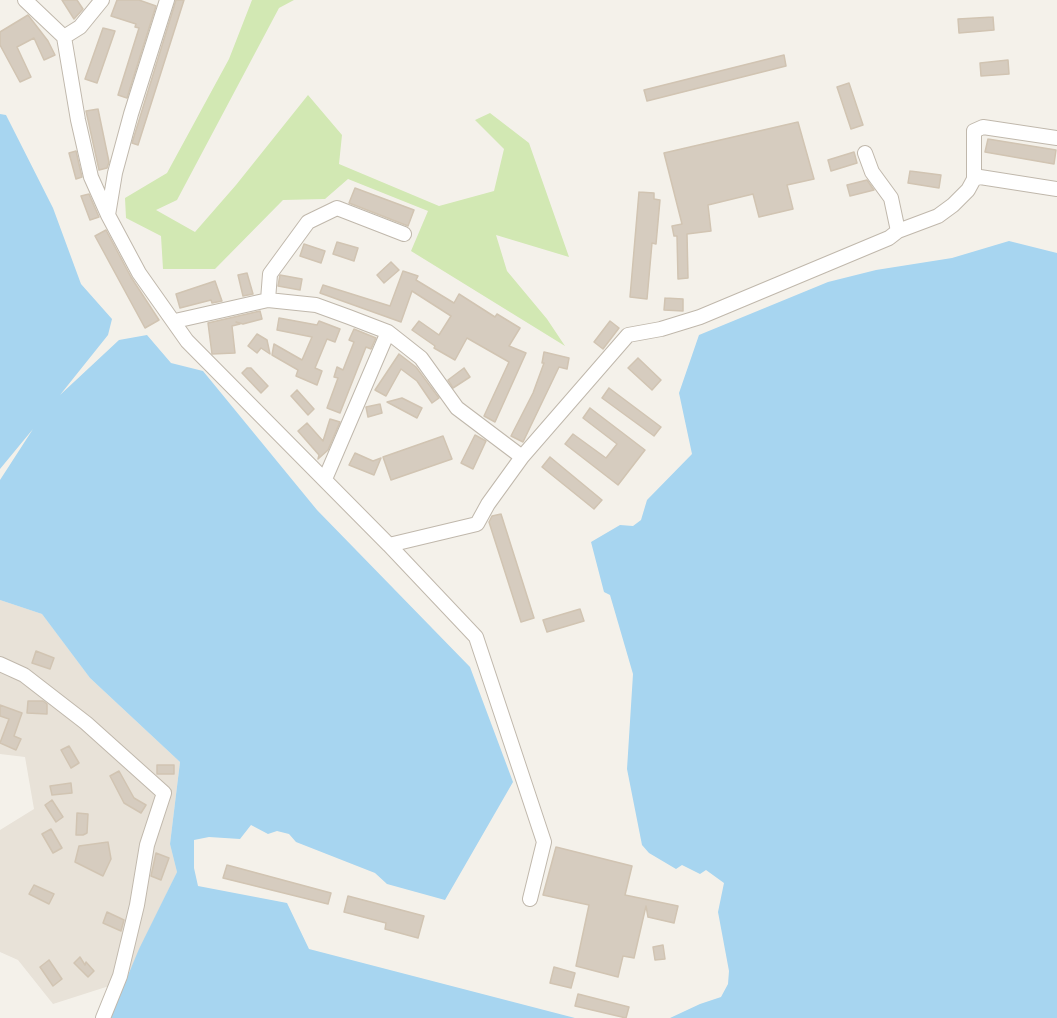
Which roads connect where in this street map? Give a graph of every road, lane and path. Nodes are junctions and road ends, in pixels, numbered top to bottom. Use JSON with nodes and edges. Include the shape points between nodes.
{"nodes":[{"id":1,"x":25,"y":0,"type":"edge"},
{"id":2,"x":102,"y":0,"type":"edge"},
{"id":3,"x":167,"y":0,"type":"edge"},
{"id":4,"x":64,"y":37,"type":"junction"},
{"id":5,"x":1057,"y":138,"type":"edge"},
{"id":6,"x":865,"y":153,"type":"dead end"},
{"id":7,"x":974,"y":179,"type":"junction"},
{"id":8,"x":1057,"y":189,"type":"edge"},
{"id":9,"x":108,"y":215,"type":"junction"},
{"id":10,"x":898,"y":231,"type":"junction"},
{"id":11,"x":404,"y":234,"type":"dead end"},
{"id":12,"x":268,"y":300,"type":"junction"},
{"id":13,"x":175,"y":321,"type":"junction"},
{"id":14,"x":387,"y":332,"type":"junction"},
{"id":15,"x":522,"y":457,"type":"junction"},
{"id":16,"x":325,"y":479,"type":"junction"},
{"id":17,"x":389,"y":545,"type":"junction"},
{"id":18,"x":0,"y":664,"type":"edge"},
{"id":19,"x":530,"y":898,"type":"dead end"},
{"id":20,"x":103,"y":1018,"type":"edge"}],
"edges":[{"from":1,"to":4,"type":"street"},
{"from":2,"to":4,"type":"street","via":[[80,27]]},
{"from":3,"to":9,"type":"street","via":[[131,114]]},
{"from":4,"to":9,"type":"street","via":[[91,177]]},
{"from":5,"to":7,"type":"street","via":[[983,127],[974,131]]},
{"from":6,"to":10,"type":"street","via":[[872,172],[891,198]]},
{"from":7,"to":8,"type":"street"},
{"from":7,"to":10,"type":"street","via":[[968,190],[938,216]]},
{"from":9,"to":13,"type":"street","via":[[139,273]]},
{"from":10,"to":15,"type":"street","via":[[700,317],[628,335]]},
{"from":11,"to":12,"type":"street","via":[[337,208],[308,222],[270,274]]},
{"from":12,"to":13,"type":"street"},
{"from":12,"to":14,"type":"street","via":[[316,305]]},
{"from":13,"to":16,"type":"street","via":[[188,340]]},
{"from":14,"to":15,"type":"street","via":[[421,358],[457,408]]},
{"from":14,"to":16,"type":"street"},
{"from":15,"to":17,"type":"street","via":[[477,524]]},
{"from":16,"to":17,"type":"street"},
{"from":17,"to":19,"type":"street","via":[[476,637],[544,842]]},
{"from":18,"to":20,"type":"street","via":[[24,675],[86,723],[164,793],[147,845],[120,976]]}]}
